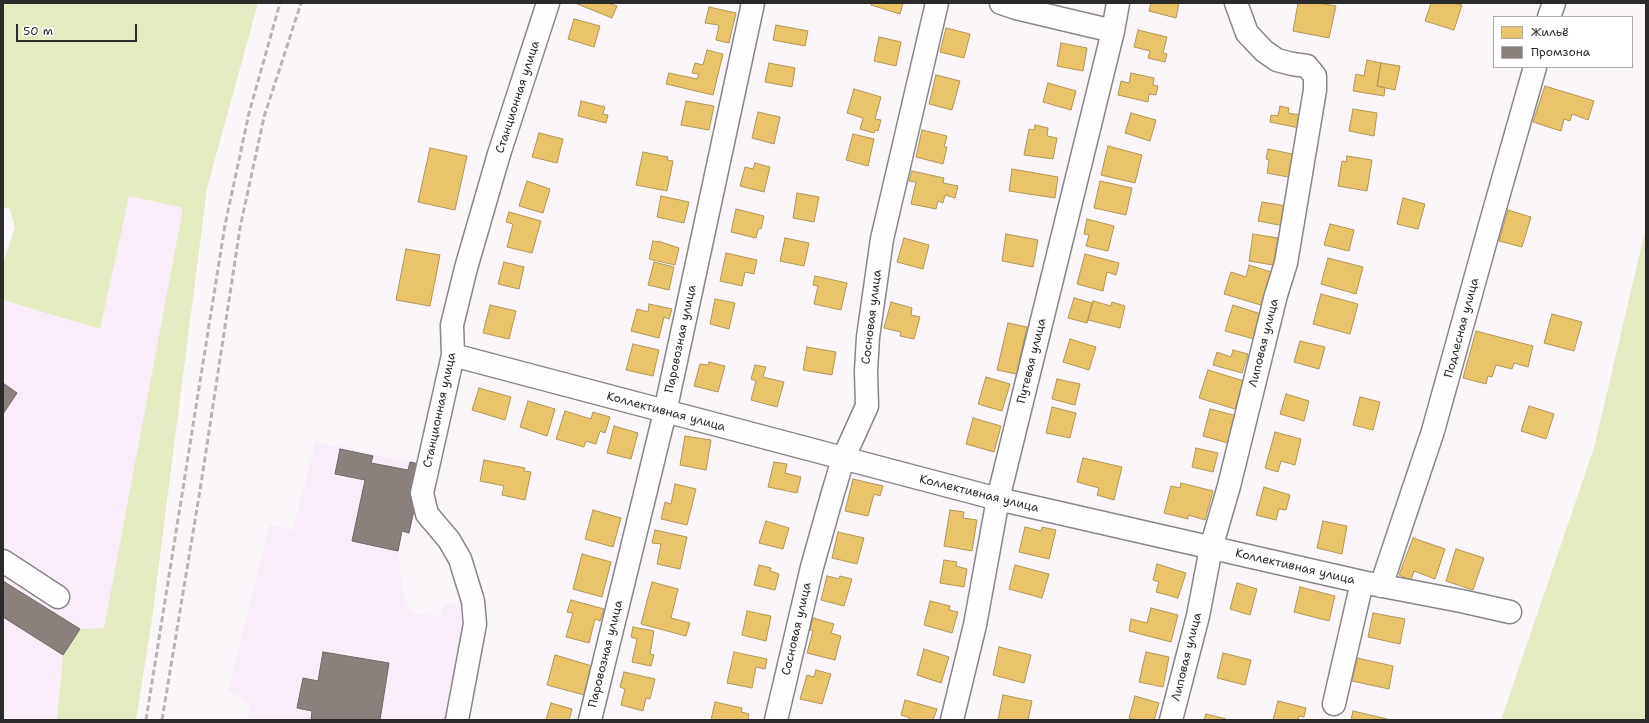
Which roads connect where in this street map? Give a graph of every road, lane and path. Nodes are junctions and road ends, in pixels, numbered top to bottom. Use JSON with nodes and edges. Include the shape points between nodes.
{"nodes":[{"id":1,"x":548,"y":3,"type":"edge"},
{"id":2,"x":753,"y":3,"type":"edge"},
{"id":3,"x":937,"y":3,"type":"edge"},
{"id":4,"x":1001,"y":3,"type":"edge"},
{"id":5,"x":1118,"y":3,"type":"edge"},
{"id":6,"x":1236,"y":3,"type":"edge"},
{"id":7,"x":1554,"y":3,"type":"edge"},
{"id":8,"x":1550,"y":16,"type":"edge"},
{"id":9,"x":1113,"y":31,"type":"junction"},
{"id":10,"x":1535,"y":68,"type":"edge"},
{"id":11,"x":453,"y":355,"type":"junction"},
{"id":12,"x":665,"y":412,"type":"junction"},
{"id":13,"x":843,"y":459,"type":"junction"},
{"id":14,"x":998,"y":500,"type":"junction"},
{"id":15,"x":1211,"y":548,"type":"junction"},
{"id":16,"x":3,"y":561,"type":"edge"},
{"id":17,"x":1371,"y":584,"type":"junction"},
{"id":18,"x":58,"y":597,"type":"dead end"},
{"id":19,"x":1510,"y":612,"type":"dead end"},
{"id":20,"x":1334,"y":704,"type":"dead end"},
{"id":21,"x":457,"y":720,"type":"edge"},
{"id":22,"x":590,"y":720,"type":"edge"},
{"id":23,"x":776,"y":720,"type":"edge"},
{"id":24,"x":952,"y":720,"type":"edge"},
{"id":25,"x":1171,"y":720,"type":"edge"}],
"edges":[{"from":1,"to":11,"type":"street","name":"Станционная улица","via":[[466,268],[452,325]]},
{"from":2,"to":12,"type":"street","name":"Паровозная улица"},
{"from":3,"to":13,"type":"street","name":"Сосновая улица","via":[[882,239],[868,337],[868,406]]},
{"from":4,"to":9,"type":"street"},
{"from":5,"to":9,"type":"street","name":"Путевая улица"},
{"from":6,"to":15,"type":"street","name":"Липовая улица","via":[[1247,33],[1277,60],[1307,66],[1314,76],[1315,90],[1286,263]]},
{"from":7,"to":8,"type":"street"},
{"from":9,"to":14,"type":"street","name":"Путевая улица"},
{"from":10,"to":17,"type":"street","name":"Подлесная улица","via":[[1433,431]]},
{"from":11,"to":12,"type":"street","name":"Коллективная улица"},
{"from":11,"to":21,"type":"street","name":"Станционная улица","via":[[422,493],[427,514],[449,540],[460,559],[473,601],[475,624]]},
{"from":12,"to":13,"type":"street","name":"Коллективная улица"},
{"from":12,"to":22,"type":"street","name":"Паровозная улица"},
{"from":13,"to":14,"type":"street","name":"Коллективная улица"},
{"from":13,"to":23,"type":"street","name":"Сосновая улица","via":[[812,567]]},
{"from":14,"to":15,"type":"street","name":"Коллективная улица"},
{"from":14,"to":24,"type":"street","name":"Путевая улица","via":[[975,624]]},
{"from":15,"to":17,"type":"street","name":"Коллективная улица"},
{"from":15,"to":25,"type":"street","name":"Липовая улица","via":[[1198,616]]},
{"from":16,"to":18,"type":"street"},
{"from":17,"to":19,"type":"street","name":"Коллективная улица"},
{"from":17,"to":20,"type":"street","name":"Подлесная улица"}]}
